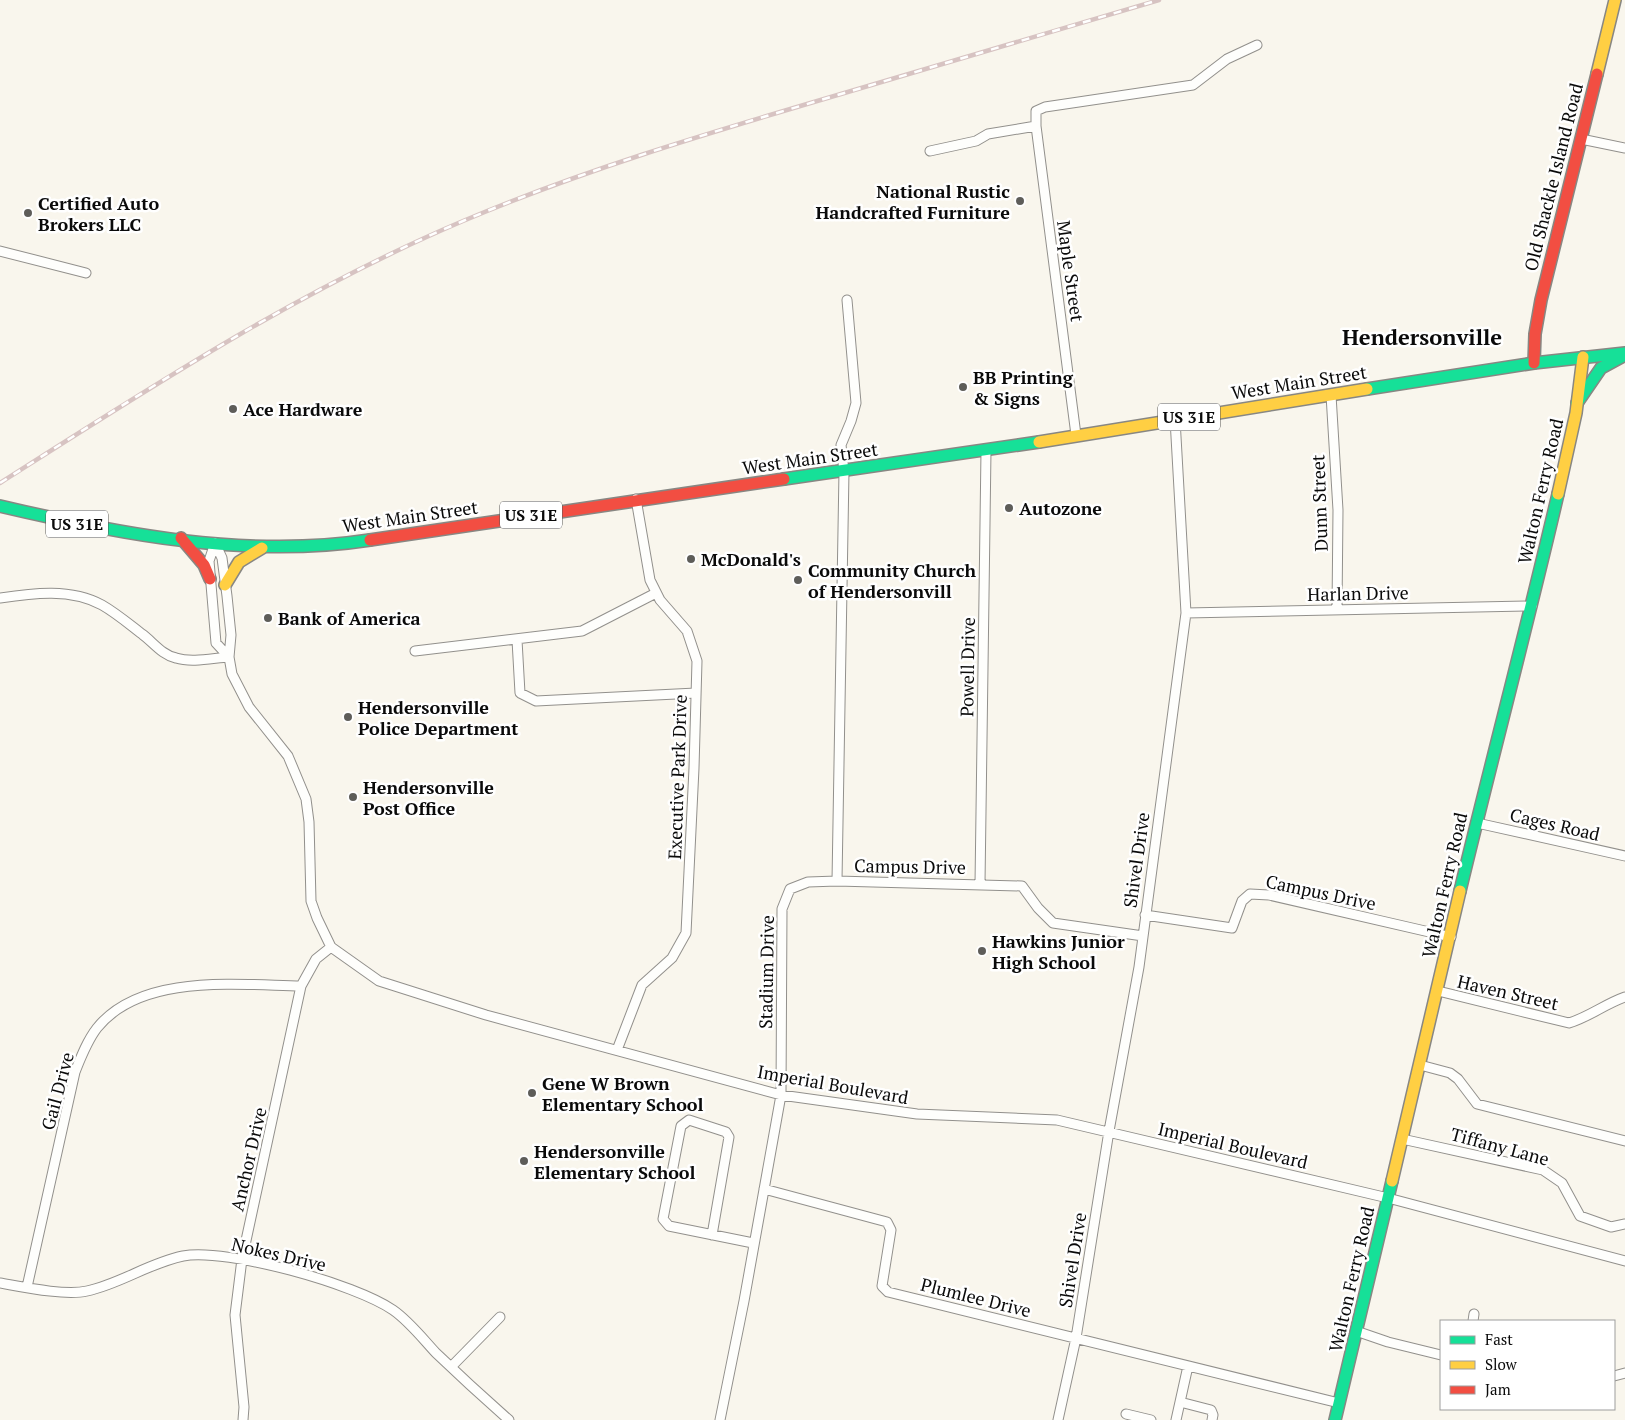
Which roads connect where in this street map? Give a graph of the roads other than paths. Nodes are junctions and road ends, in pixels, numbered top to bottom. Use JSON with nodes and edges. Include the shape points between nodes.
{"nodes":[{"id":1,"x":1615,"y":0,"type":"edge"},
{"id":2,"x":1257,"y":45,"type":"dead end"},
{"id":3,"x":1036,"y":126,"type":"junction"},
{"id":4,"x":1581,"y":139,"type":"junction"},
{"id":5,"x":1625,"y":148,"type":"edge"},
{"id":6,"x":930,"y":151,"type":"dead end"},
{"id":7,"x":0,"y":251,"type":"edge"},
{"id":8,"x":86,"y":273,"type":"dead end"},
{"id":9,"x":847,"y":300,"type":"dead end"},
{"id":10,"x":1625,"y":354,"type":"edge"},
{"id":11,"x":1583,"y":357,"type":"junction"},
{"id":12,"x":1534,"y":363,"type":"junction"},
{"id":13,"x":1331,"y":395,"type":"junction"},
{"id":14,"x":1577,"y":403,"type":"junction"},
{"id":15,"x":1175,"y":419,"type":"junction"},
{"id":16,"x":1076,"y":435,"type":"junction"},
{"id":17,"x":986,"y":451,"type":"junction"},
{"id":18,"x":844,"y":472,"type":"junction"},
{"id":19,"x":636,"y":499,"type":"junction"},
{"id":20,"x":5,"y":508,"type":"edge"},
{"id":21,"x":181,"y":538,"type":"junction"},
{"id":22,"x":215,"y":543,"type":"junction"},
{"id":23,"x":264,"y":547,"type":"junction"},
{"id":24,"x":210,"y":579,"type":"junction"},
{"id":25,"x":225,"y":585,"type":"junction"},
{"id":26,"x":656,"y":593,"type":"junction"},
{"id":27,"x":0,"y":598,"type":"edge"},
{"id":28,"x":1532,"y":606,"type":"junction"},
{"id":29,"x":1337,"y":609,"type":"junction"},
{"id":30,"x":1186,"y":613,"type":"junction"},
{"id":31,"x":517,"y":640,"type":"junction"},
{"id":32,"x":415,"y":651,"type":"dead end"},
{"id":33,"x":229,"y":656,"type":"junction"},
{"id":34,"x":696,"y":693,"type":"junction"},
{"id":35,"x":1477,"y":823,"type":"junction"},
{"id":36,"x":1625,"y":856,"type":"edge"},
{"id":37,"x":837,"y":881,"type":"junction"},
{"id":38,"x":980,"y":884,"type":"junction"},
{"id":39,"x":1145,"y":915,"type":"junction"},
{"id":40,"x":1143,"y":936,"type":"junction"},
{"id":41,"x":1450,"y":937,"type":"junction"},
{"id":42,"x":331,"y":947,"type":"junction"},
{"id":43,"x":300,"y":986,"type":"junction"},
{"id":44,"x":1438,"y":992,"type":"junction"},
{"id":45,"x":1625,"y":997,"type":"edge"},
{"id":46,"x":617,"y":1050,"type":"junction"},
{"id":47,"x":1420,"y":1065,"type":"junction"},
{"id":48,"x":781,"y":1095,"type":"junction"},
{"id":49,"x":1109,"y":1131,"type":"junction"},
{"id":50,"x":1402,"y":1139,"type":"junction"},
{"id":51,"x":1625,"y":1140,"type":"edge"},
{"id":52,"x":764,"y":1189,"type":"junction"},
{"id":53,"x":1388,"y":1198,"type":"junction"},
{"id":54,"x":1625,"y":1224,"type":"edge"},
{"id":55,"x":712,"y":1235,"type":"junction"},
{"id":56,"x":753,"y":1243,"type":"junction"},
{"id":57,"x":242,"y":1259,"type":"junction"},
{"id":58,"x":1625,"y":1261,"type":"edge"},
{"id":59,"x":0,"y":1283,"type":"edge"},
{"id":60,"x":27,"y":1288,"type":"junction"},
{"id":61,"x":500,"y":1317,"type":"dead end"},
{"id":62,"x":1356,"y":1332,"type":"junction"},
{"id":63,"x":1076,"y":1338,"type":"junction"},
{"id":64,"x":1440,"y":1355,"type":"edge"},
{"id":65,"x":1188,"y":1366,"type":"junction"},
{"id":66,"x":451,"y":1368,"type":"junction"},
{"id":67,"x":1180,"y":1402,"type":"junction"},
{"id":68,"x":1339,"y":1403,"type":"junction"},
{"id":69,"x":1126,"y":1414,"type":"dead end"},
{"id":70,"x":243,"y":1420,"type":"edge"},
{"id":71,"x":509,"y":1420,"type":"edge"},
{"id":72,"x":720,"y":1420,"type":"edge"},
{"id":73,"x":1058,"y":1420,"type":"edge"},
{"id":74,"x":1151,"y":1420,"type":"edge"},
{"id":75,"x":1176,"y":1420,"type":"edge"},
{"id":76,"x":1212,"y":1420,"type":"edge"},
{"id":77,"x":1335,"y":1420,"type":"edge"}],
"edges":[{"from":1,"to":4,"type":"main road","name":"Old Shackle Island Road"},
{"from":2,"to":3,"type":"street","name":"Maple Street","via":[[1227,59],[1193,85],[1045,107],[1036,111]]},
{"from":3,"to":6,"type":"street","via":[[988,134],[976,141]]},
{"from":3,"to":16,"type":"street","name":"Maple Street"},
{"from":4,"to":5,"type":"street"},
{"from":4,"to":12,"type":"main road","name":"Old Shackle Island Road","via":[[1541,300]]},
{"from":7,"to":8,"type":"street"},
{"from":9,"to":18,"type":"street","via":[[856,403],[841,445]]},
{"from":10,"to":11,"type":"main road","name":"West Main Street","number":"US 31E"},
{"from":10,"to":14,"type":"main road","via":[[1601,368]]},
{"from":11,"to":12,"type":"main road","name":"West Main Street","number":"US 31E"},
{"from":11,"to":14,"type":"main road","name":"Walton Ferry Road"},
{"from":12,"to":13,"type":"main road","name":"West Main Street","number":"US 31E"},
{"from":13,"to":15,"type":"main road","name":"West Main Street","number":"US 31E"},
{"from":13,"to":29,"type":"street","name":"Dunn Street","via":[[1338,510]]},
{"from":14,"to":28,"type":"main road","name":"Walton Ferry Road"},
{"from":15,"to":16,"type":"main road","name":"West Main Street","number":"US 31E"},
{"from":15,"to":30,"type":"street","name":"Shivel Drive"},
{"from":16,"to":17,"type":"main road","name":"West Main Street","number":"US 31E"},
{"from":17,"to":18,"type":"main road","name":"West Main Street","number":"US 31E"},
{"from":17,"to":38,"type":"street","name":"Powell Drive"},
{"from":18,"to":19,"type":"main road","name":"West Main Street","number":"US 31E"},
{"from":18,"to":37,"type":"street"},
{"from":19,"to":23,"type":"main road","name":"West Main Street","number":"US 31E","via":[[359,542]]},
{"from":19,"to":26,"type":"street","name":"Executive Park Drive","via":[[650,580]]},
{"from":20,"to":21,"type":"main road","name":"West Main Street","number":"US 31E","via":[[88,527]]},
{"from":21,"to":22,"type":"main road","name":"West Main Street","number":"US 31E"},
{"from":21,"to":24,"type":"main road","via":[[204,565]]},
{"from":22,"to":23,"type":"main road","name":"West Main Street","number":"US 31E"},
{"from":22,"to":24,"type":"street","via":[[209,561]]},
{"from":22,"to":25,"type":"street","via":[[222,558]]},
{"from":23,"to":25,"type":"main road","via":[[238,560]]},
{"from":24,"to":33,"type":"street","via":[[216,643]]},
{"from":25,"to":33,"type":"street","via":[[231,635]]},
{"from":26,"to":31,"type":"street","via":[[582,631]]},
{"from":26,"to":34,"type":"street","name":"Executive Park Drive","via":[[687,632],[697,661]]},
{"from":27,"to":33,"type":"street","via":[[43,593],[84,599],[101,604],[162,652],[176,659]]},
{"from":28,"to":29,"type":"street","name":"Harlan Drive"},
{"from":28,"to":35,"type":"main road","name":"Walton Ferry Road"},
{"from":29,"to":30,"type":"street","name":"Harlan Drive"},
{"from":30,"to":39,"type":"street","name":"Shivel Drive"},
{"from":31,"to":32,"type":"street"},
{"from":31,"to":34,"type":"street","via":[[520,693],[536,701]]},
{"from":33,"to":42,"type":"street","via":[[232,674],[244,699],[296,770],[306,799],[309,822],[311,901]]},
{"from":34,"to":46,"type":"street","name":"Executive Park Drive","via":[[688,926],[672,958],[642,985]]},
{"from":35,"to":36,"type":"street","name":"Cages Road"},
{"from":35,"to":41,"type":"main road","name":"Walton Ferry Road"},
{"from":37,"to":38,"type":"street","name":"Campus Drive"},
{"from":37,"to":48,"type":"street","name":"Stadium Drive","via":[[798,885],[790,889],[782,909]]},
{"from":38,"to":40,"type":"street","name":"Campus Drive","via":[[1022,886],[1053,923]]},
{"from":39,"to":40,"type":"street","name":"Shivel Drive"},
{"from":39,"to":41,"type":"street","name":"Campus Drive","via":[[1232,928],[1242,901],[1250,894],[1269,895]]},
{"from":40,"to":49,"type":"street","name":"Shivel Drive"},
{"from":41,"to":44,"type":"main road","name":"Walton Ferry Road"},
{"from":42,"to":43,"type":"street","name":"Anchor Drive","via":[[316,959]]},
{"from":42,"to":46,"type":"street","name":"Imperial Boulevard","via":[[379,982]]},
{"from":43,"to":57,"type":"street","name":"Anchor Drive"},
{"from":43,"to":60,"type":"street","name":"Gail Drive","via":[[165,989],[143,995],[109,1016],[98,1027],[88,1041],[75,1072]]},
{"from":44,"to":45,"type":"street","name":"Haven Street","via":[[1569,1023],[1586,1018],[1610,1002]]},
{"from":44,"to":47,"type":"main road","name":"Walton Ferry Road"},
{"from":46,"to":48,"type":"street","name":"Imperial Boulevard"},
{"from":47,"to":50,"type":"main road","name":"Walton Ferry Road"},
{"from":47,"to":51,"type":"street","via":[[1450,1073],[1477,1104]]},
{"from":48,"to":49,"type":"street","name":"Imperial Boulevard","via":[[917,1114],[1057,1120]]},
{"from":48,"to":52,"type":"street","name":"Stadium Drive"},
{"from":49,"to":53,"type":"street","name":"Imperial Boulevard"},
{"from":49,"to":63,"type":"street","name":"Shivel Drive"},
{"from":50,"to":53,"type":"main road","name":"Walton Ferry Road"},
{"from":50,"to":54,"type":"street","name":"Tiffany Lane","via":[[1542,1170],[1562,1183],[1580,1216],[1605,1226]]},
{"from":52,"to":56,"type":"street","name":"Stadium Drive"},
{"from":52,"to":63,"type":"street","name":"Plumlee Drive","via":[[887,1222],[891,1230],[882,1286],[888,1292]]},
{"from":53,"to":58,"type":"street","name":"Imperial Boulevard"},
{"from":53,"to":62,"type":"main road","name":"Walton Ferry Road"},
{"from":55,"to":55,"type":"street","via":[[669,1226],[663,1219],[681,1126],[689,1120],[726,1132],[729,1137]]},
{"from":55,"to":56,"type":"street"},
{"from":56,"to":72,"type":"street","name":"Stadium Drive"},
{"from":57,"to":60,"type":"street","name":"Nokes Drive","via":[[185,1256],[152,1264],[86,1292]]},
{"from":57,"to":66,"type":"street","name":"Nokes Drive","via":[[317,1278],[367,1296],[394,1311]]},
{"from":57,"to":70,"type":"street","name":"Anchor Drive","via":[[235,1315]]},
{"from":59,"to":60,"type":"street","name":"Nokes Drive"},
{"from":61,"to":66,"type":"street"},
{"from":62,"to":64,"type":"street"},
{"from":62,"to":68,"type":"main road","name":"Walton Ferry Road"},
{"from":63,"to":65,"type":"street","name":"Plumlee Drive"},
{"from":63,"to":73,"type":"street","name":"Shivel Drive"},
{"from":65,"to":67,"type":"street"},
{"from":65,"to":68,"type":"street","name":"Plumlee Drive"},
{"from":66,"to":71,"type":"street","name":"Nokes Drive"},
{"from":67,"to":75,"type":"street"},
{"from":67,"to":76,"type":"street","via":[[1211,1410]]},
{"from":68,"to":77,"type":"main road","name":"Walton Ferry Road"},
{"from":69,"to":74,"type":"street"}]}
